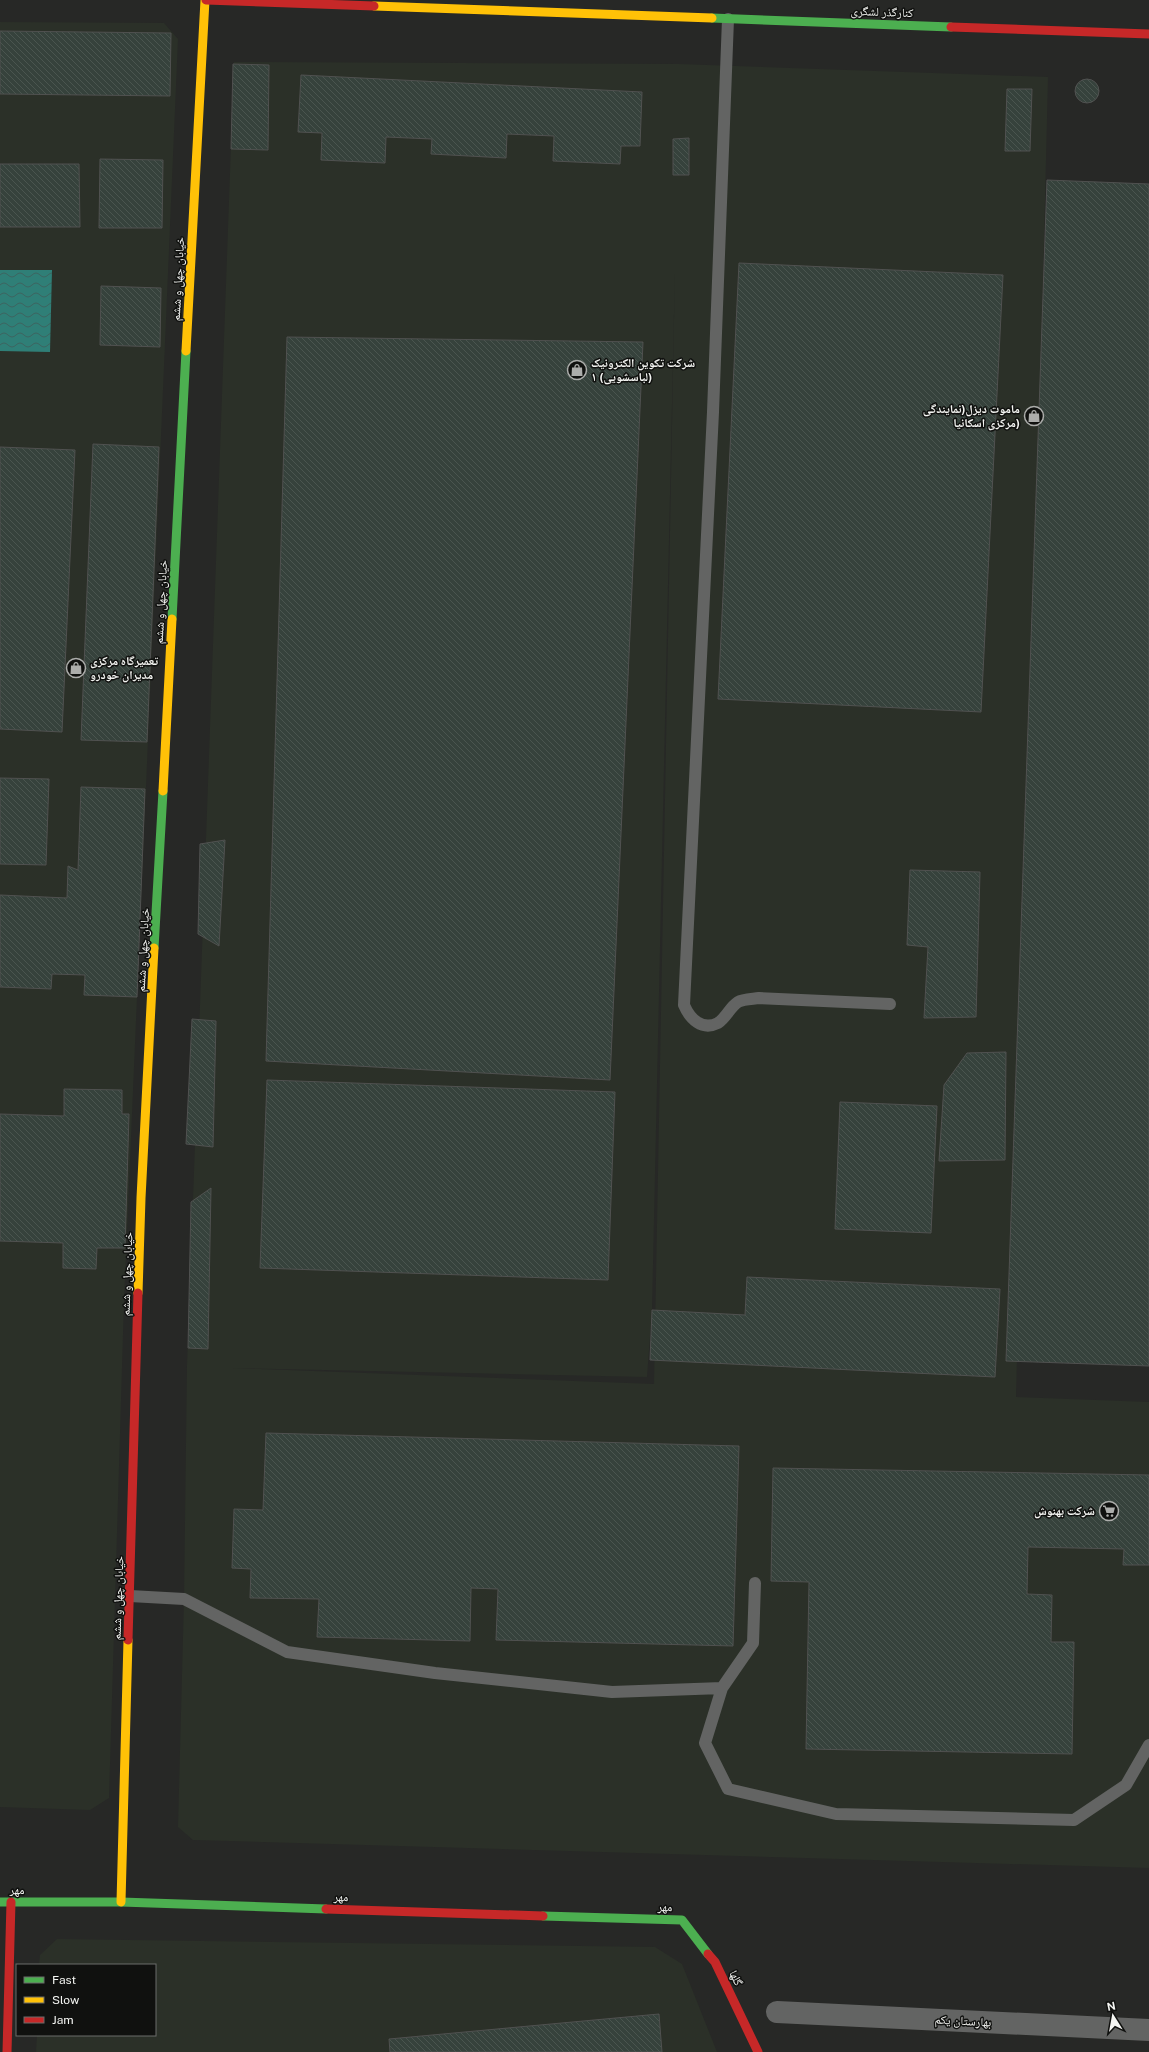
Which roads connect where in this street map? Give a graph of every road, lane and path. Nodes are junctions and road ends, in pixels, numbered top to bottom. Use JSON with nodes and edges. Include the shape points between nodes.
{"nodes":[{"id":1,"x":205,"y":0,"type":"edge"},
{"id":2,"x":728,"y":19,"type":"junction"},
{"id":3,"x":1149,"y":34,"type":"edge"},
{"id":4,"x":890,"y":1004,"type":"dead end"},
{"id":5,"x":755,"y":1583,"type":"dead end"},
{"id":6,"x":130,"y":1596,"type":"junction"},
{"id":7,"x":722,"y":1688,"type":"junction"},
{"id":8,"x":1149,"y":1745,"type":"edge"},
{"id":9,"x":0,"y":1902,"type":"edge"},
{"id":10,"x":11,"y":1902,"type":"junction"},
{"id":11,"x":121,"y":1902,"type":"junction"},
{"id":12,"x":682,"y":1920,"type":"joint"},
{"id":13,"x":778,"y":2012,"type":"dead end"},
{"id":14,"x":1149,"y":2030,"type":"edge"},
{"id":15,"x":7,"y":2052,"type":"edge"},
{"id":16,"x":758,"y":2052,"type":"edge"}],
"edges":[{"from":1,"to":2,"type":"street","name":"کنارگذر لشگری"},
{"from":1,"to":6,"type":"street","name":"خیابان چهل و ششم","via":[[142,1198]]},
{"from":2,"to":3,"type":"street","name":"کنارگذر لشگری"},
{"from":2,"to":4,"type":"lane","via":[[713,412],[684,1005],[697,1023],[707,1026],[718,1022],[738,1002],[759,998]]},
{"from":5,"to":7,"type":"lane","via":[[753,1644]]},
{"from":6,"to":7,"type":"lane","via":[[184,1599],[287,1652],[436,1673],[612,1692]]},
{"from":6,"to":11,"type":"street","name":"خیابان چهل و ششم"},
{"from":7,"to":8,"type":"lane","via":[[705,1743],[728,1789],[836,1814],[1074,1820],[1126,1785]]},
{"from":9,"to":10,"type":"street","name":"مهر"},
{"from":10,"to":11,"type":"street","name":"مهر"},
{"from":10,"to":15,"type":"street"},
{"from":11,"to":12,"type":"street","name":"مهر"},
{"from":12,"to":16,"type":"street","name":"گلها","via":[[715,1962]]},
{"from":13,"to":14,"type":"street","name":"بهارستان یکم"}]}
